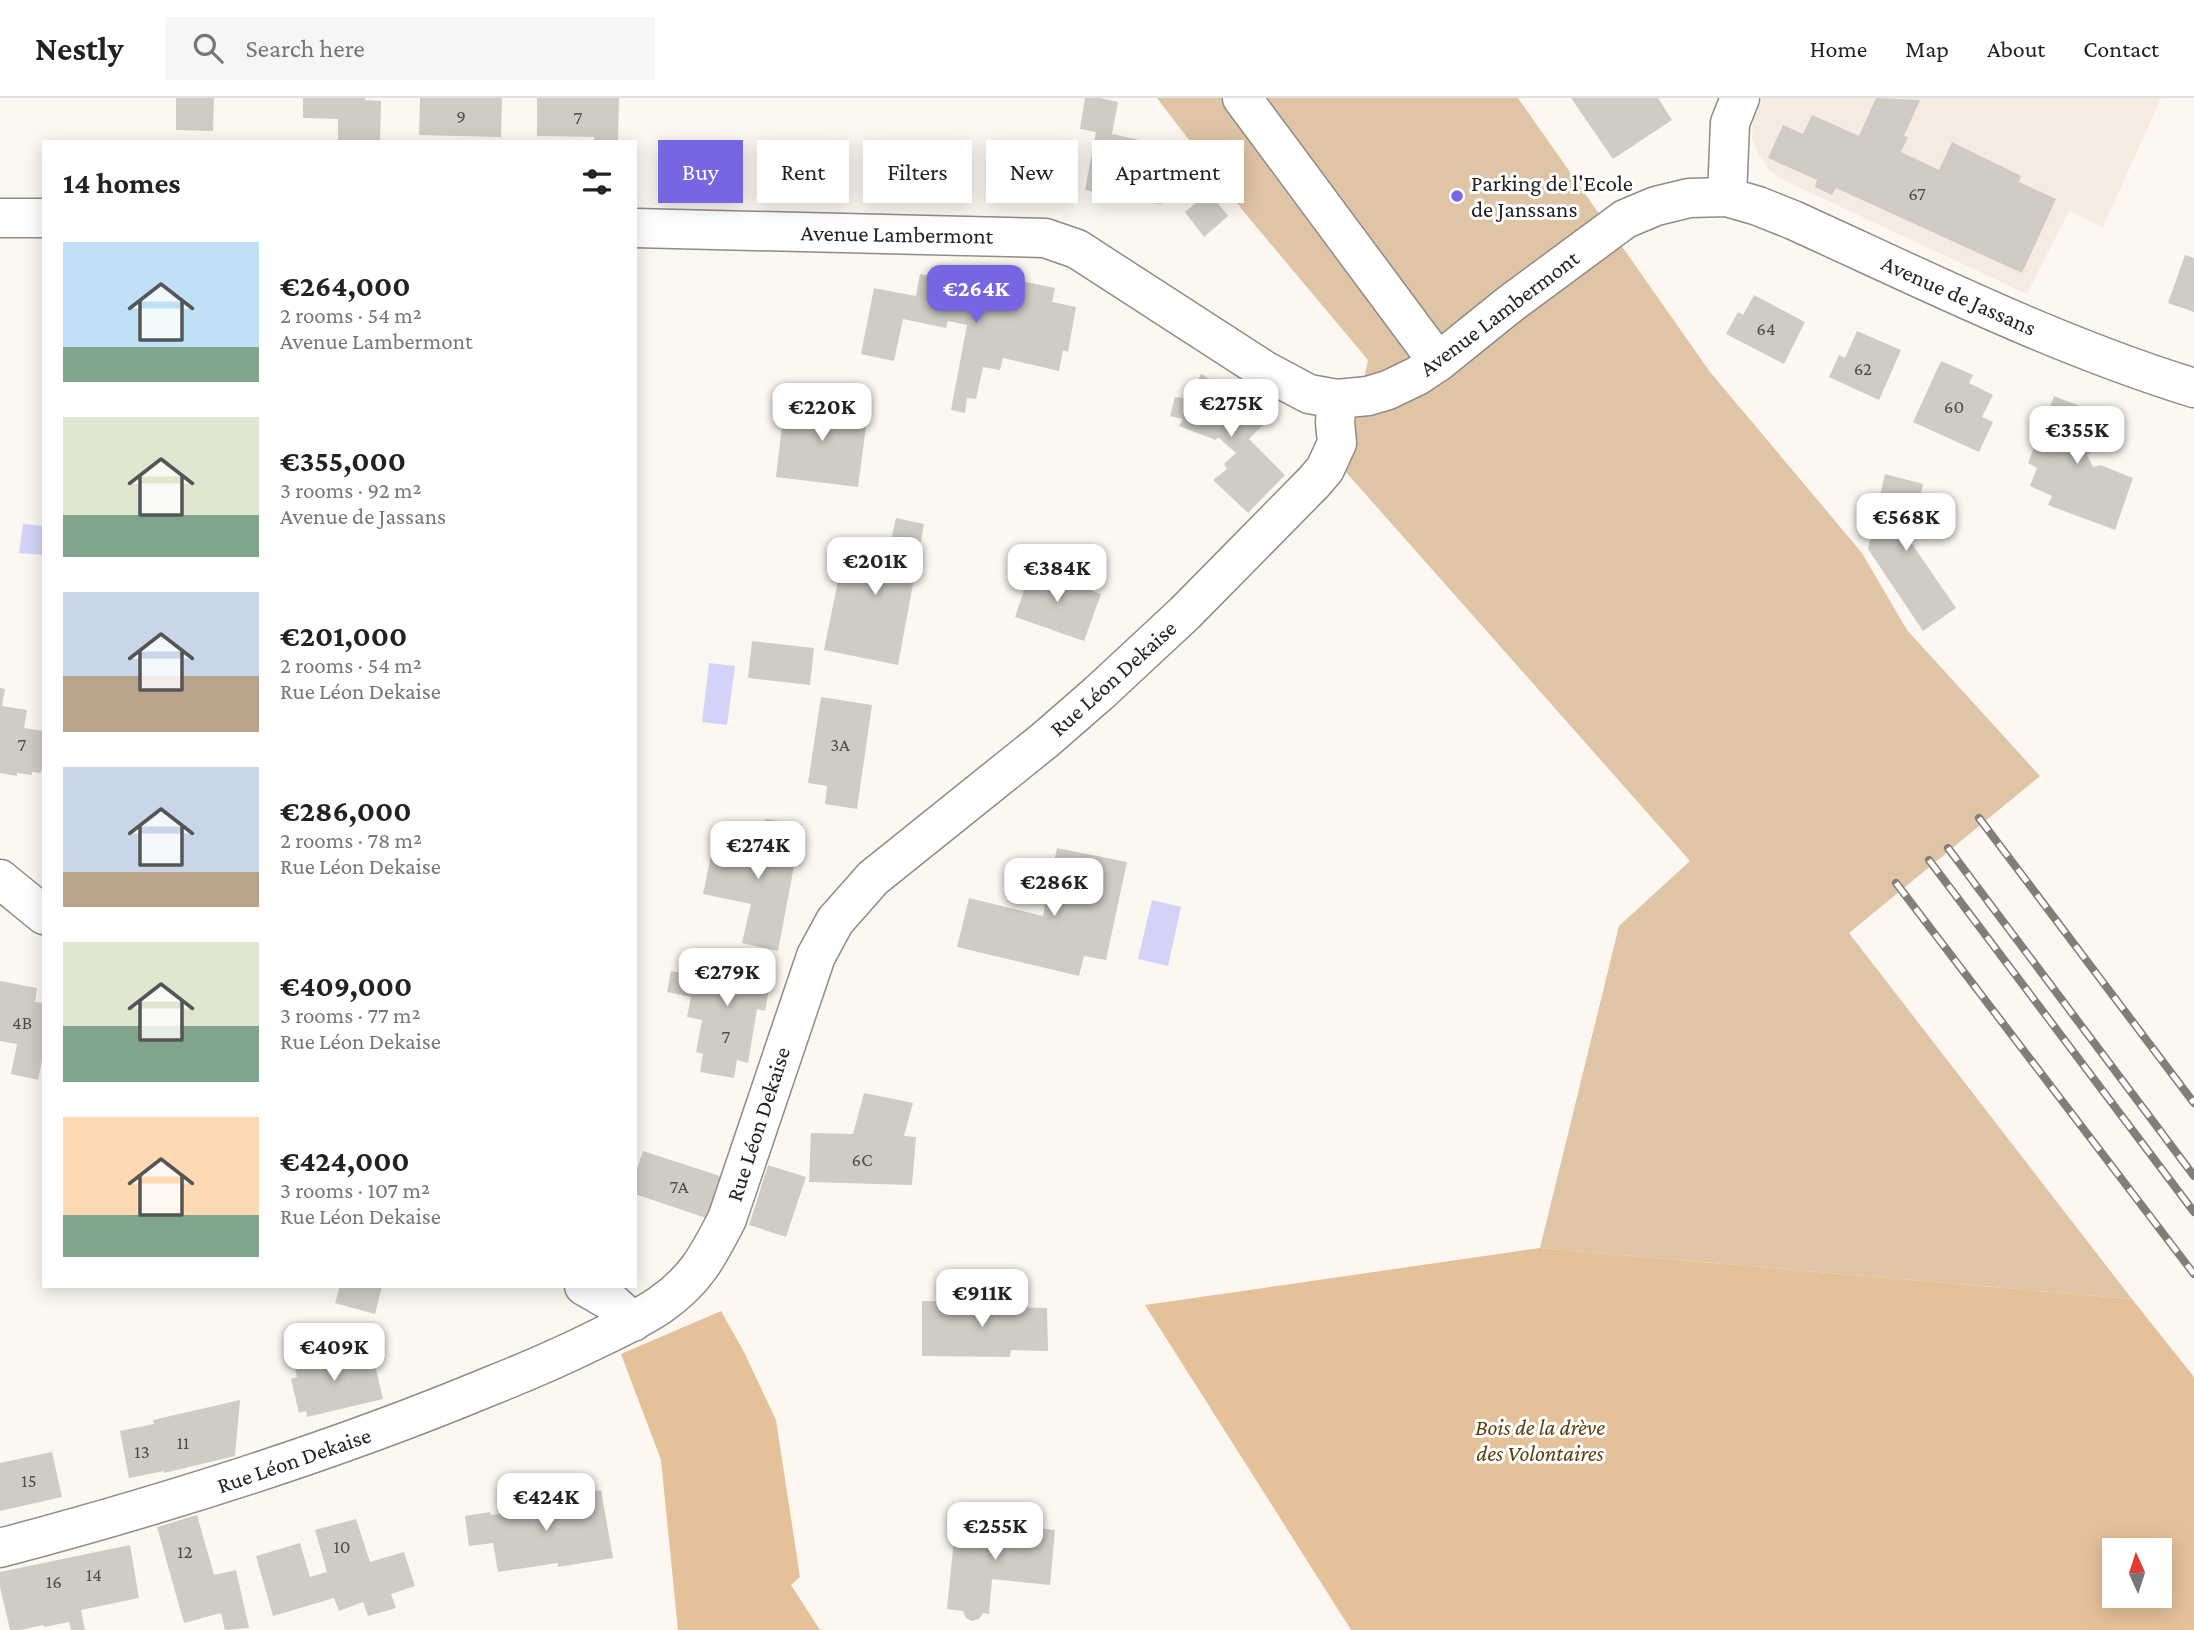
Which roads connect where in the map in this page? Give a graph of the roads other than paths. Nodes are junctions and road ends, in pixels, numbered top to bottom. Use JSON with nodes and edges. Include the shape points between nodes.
{"nodes":[{"id":1,"x":1242,"y":98,"type":"edge"},
{"id":2,"x":1741,"y":98,"type":"edge"},
{"id":3,"x":1727,"y":197,"type":"junction"},
{"id":4,"x":0,"y":218,"type":"edge"},
{"id":5,"x":42,"y":218,"type":"edge"},
{"id":6,"x":637,"y":228,"type":"edge"},
{"id":7,"x":1438,"y":362,"type":"junction"},
{"id":8,"x":2194,"y":387,"type":"edge"},
{"id":9,"x":1337,"y":399,"type":"junction"},
{"id":10,"x":0,"y":879,"type":"edge"},
{"id":11,"x":42,"y":913,"type":"edge"},
{"id":12,"x":587,"y":1288,"type":"edge"},
{"id":13,"x":633,"y":1322,"type":"junction"},
{"id":14,"x":0,"y":1548,"type":"edge"}],
"edges":[{"from":1,"to":7,"type":"street"},
{"from":2,"to":3,"type":"street","via":[[1730,122]]},
{"from":3,"to":7,"type":"street","name":"Avenue Lambermont","via":[[1689,198],[1625,219]]},
{"from":3,"to":8,"type":"street","name":"Avenue de Jassans","via":[[1793,220],[2024,325]]},
{"from":4,"to":5,"type":"street"},
{"from":6,"to":9,"type":"street","name":"Avenue Lambermont","via":[[1045,238],[1077,249],[1264,370],[1309,394]]},
{"from":7,"to":9,"type":"street","name":"Avenue Lambermont","via":[[1388,390]]},
{"from":9,"to":13,"type":"street","name":"Rue Léon Dekaise","via":[[1337,443],[1314,482],[1099,693],[873,878],[835,921],[816,956],[727,1219],[707,1259],[661,1305]]},
{"from":10,"to":11,"type":"street"},
{"from":12,"to":13,"type":"street"},
{"from":13,"to":14,"type":"street","name":"Rue Léon Dekaise","via":[[555,1360],[302,1458],[228,1484]]}]}
